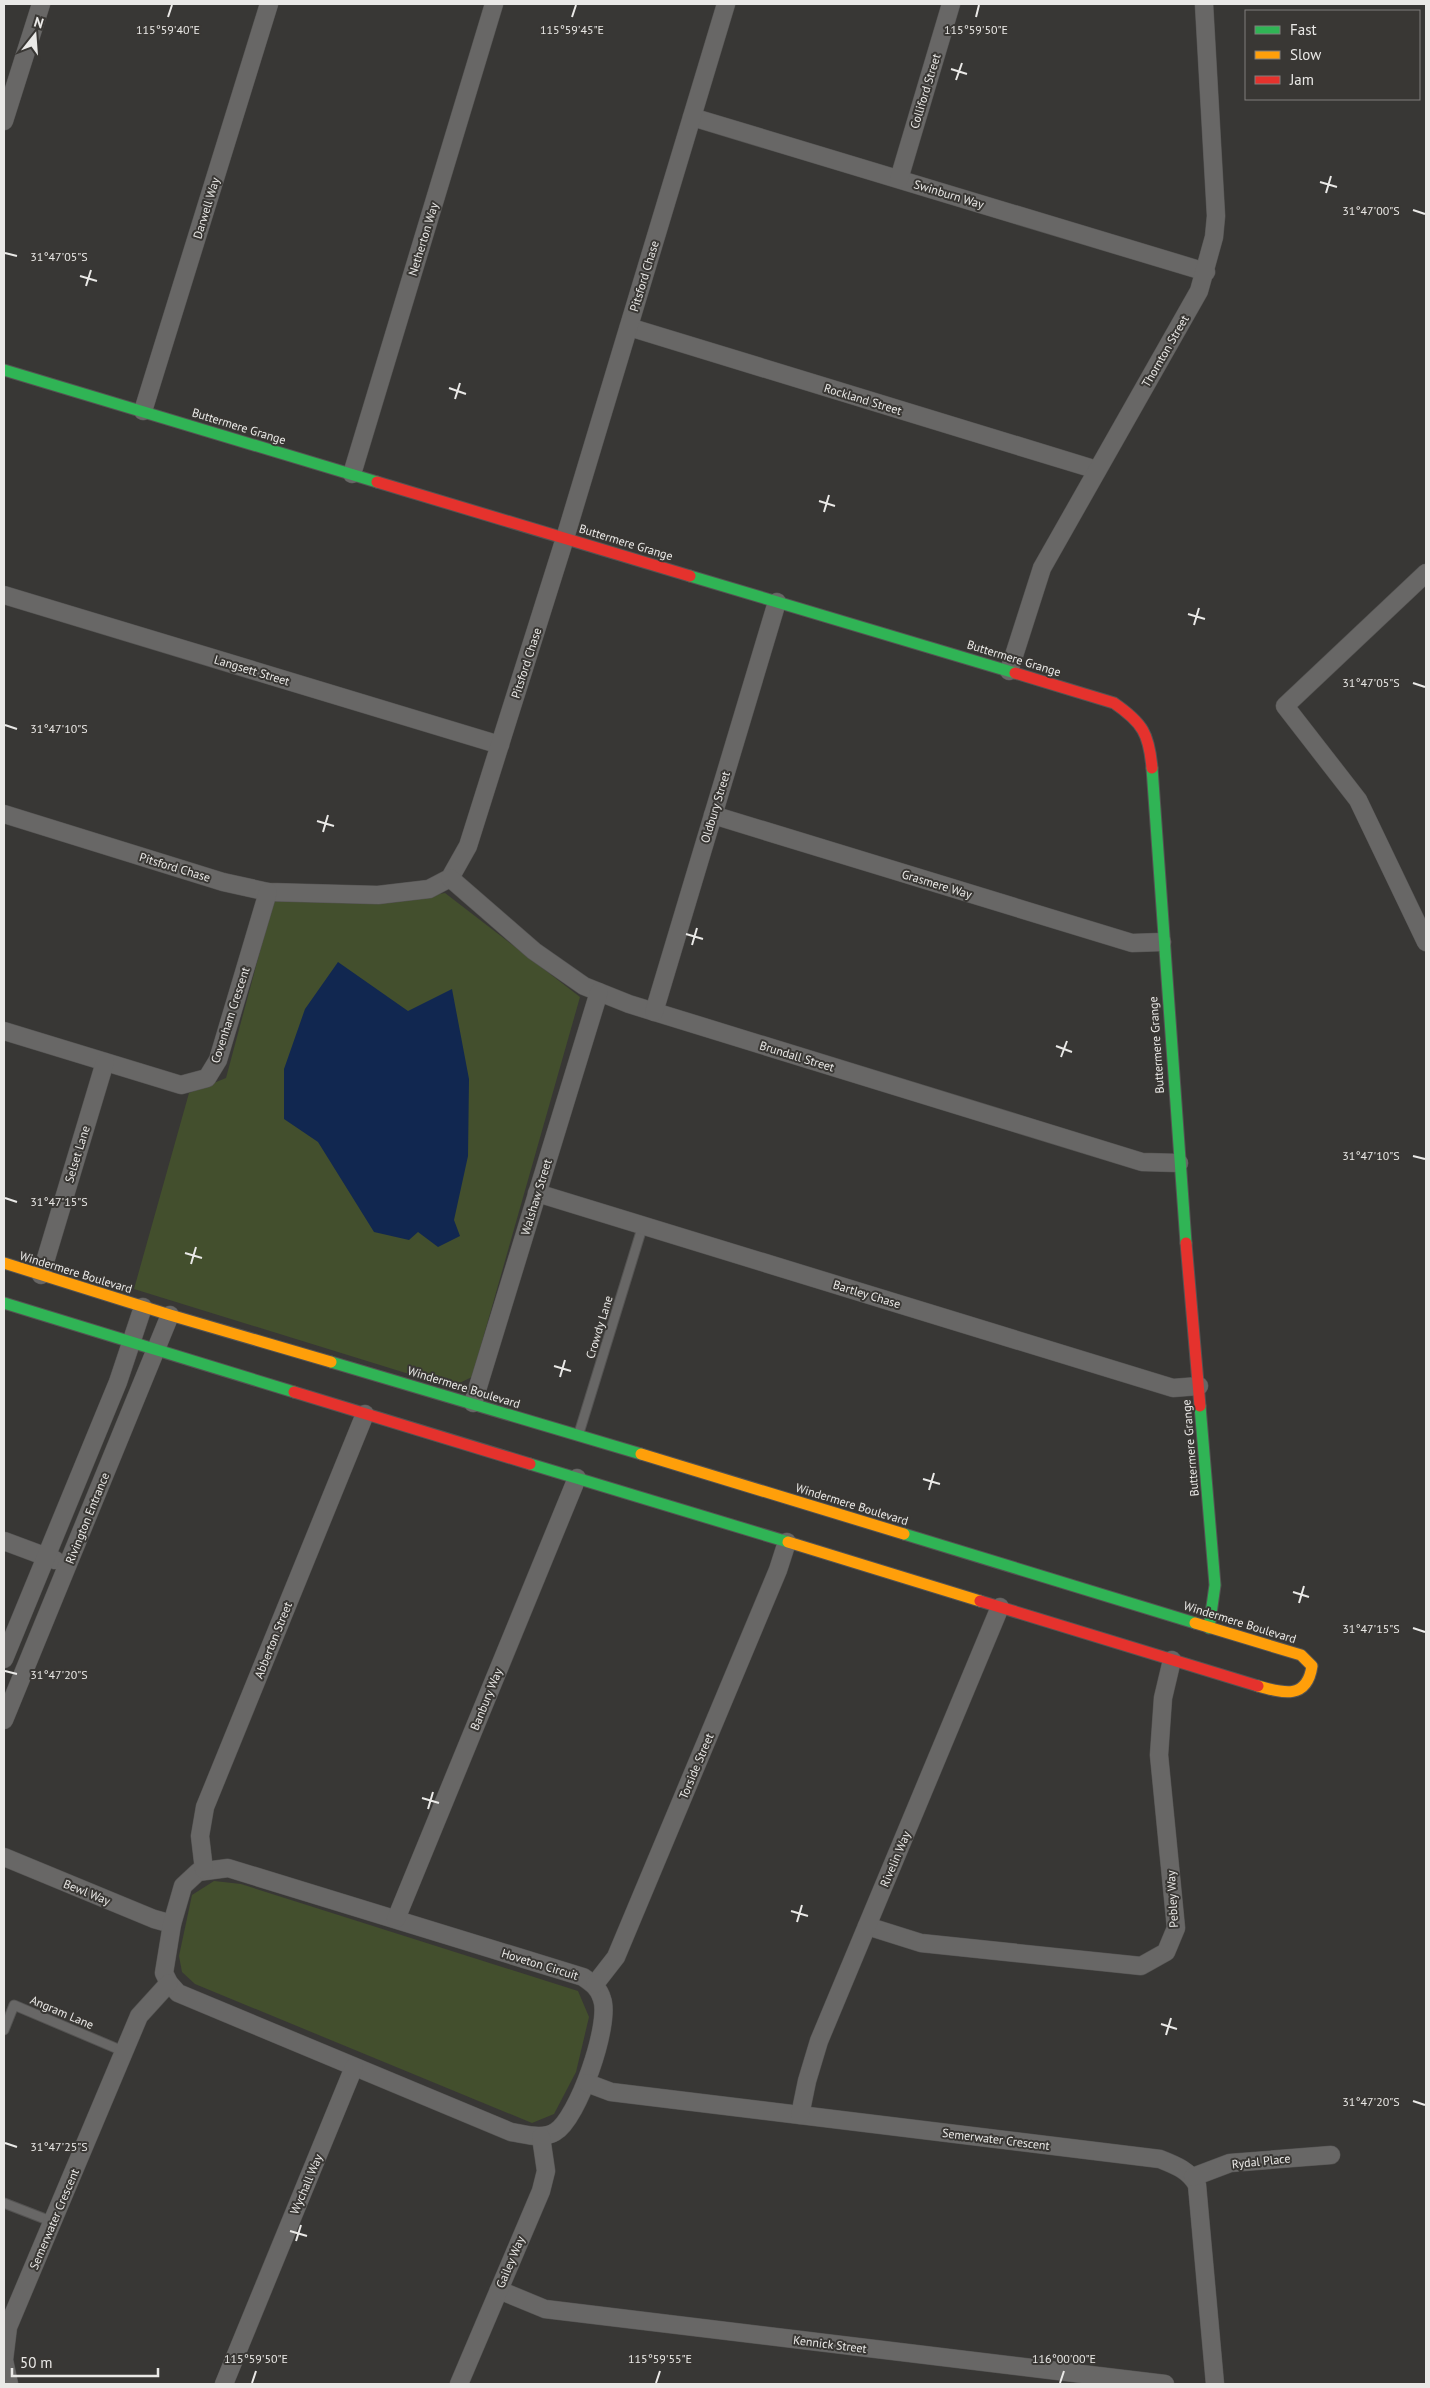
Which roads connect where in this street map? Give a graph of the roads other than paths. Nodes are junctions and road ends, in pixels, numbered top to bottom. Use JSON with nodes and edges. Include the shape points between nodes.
{"nodes":[{"id":1,"x":40,"y":4,"type":"edge"},
{"id":2,"x":269,"y":4,"type":"edge"},
{"id":3,"x":494,"y":4,"type":"edge"},
{"id":4,"x":726,"y":4,"type":"edge"},
{"id":5,"x":951,"y":4,"type":"edge"},
{"id":6,"x":1204,"y":4,"type":"edge"},
{"id":7,"x":692,"y":116,"type":"junction"},
{"id":8,"x":4,"y":121,"type":"edge"},
{"id":9,"x":899,"y":179,"type":"junction"},
{"id":10,"x":1206,"y":272,"type":"junction"},
{"id":11,"x":629,"y":328,"type":"junction"},
{"id":12,"x":4,"y":370,"type":"edge"},
{"id":13,"x":143,"y":411,"type":"junction"},
{"id":14,"x":1098,"y":470,"type":"junction"},
{"id":15,"x":352,"y":474,"type":"junction"},
{"id":16,"x":565,"y":538,"type":"junction"},
{"id":17,"x":1426,"y":573,"type":"edge"},
{"id":18,"x":4,"y":595,"type":"edge"},
{"id":19,"x":777,"y":602,"type":"junction"},
{"id":20,"x":1009,"y":671,"type":"junction"},
{"id":21,"x":500,"y":745,"type":"junction"},
{"id":22,"x":4,"y":814,"type":"edge"},
{"id":23,"x":713,"y":815,"type":"junction"},
{"id":24,"x":450,"y":878,"type":"junction"},
{"id":25,"x":268,"y":892,"type":"junction"},
{"id":26,"x":1162,"y":942,"type":"junction"},
{"id":27,"x":1426,"y":942,"type":"edge"},
{"id":28,"x":599,"y":992,"type":"junction"},
{"id":29,"x":654,"y":1012,"type":"junction"},
{"id":30,"x":4,"y":1031,"type":"edge"},
{"id":31,"x":105,"y":1062,"type":"junction"},
{"id":32,"x":1179,"y":1163,"type":"junction"},
{"id":33,"x":537,"y":1193,"type":"junction"},
{"id":34,"x":643,"y":1225,"type":"junction"},
{"id":35,"x":4,"y":1263,"type":"edge"},
{"id":36,"x":41,"y":1275,"type":"junction"},
{"id":37,"x":4,"y":1303,"type":"edge"},
{"id":38,"x":144,"y":1307,"type":"junction"},
{"id":39,"x":170,"y":1315,"type":"junction"},
{"id":40,"x":131,"y":1342,"type":"junction"},
{"id":41,"x":156,"y":1350,"type":"junction"},
{"id":42,"x":1199,"y":1386,"type":"junction"},
{"id":43,"x":473,"y":1403,"type":"junction"},
{"id":44,"x":365,"y":1414,"type":"junction"},
{"id":45,"x":578,"y":1435,"type":"junction"},
{"id":46,"x":577,"y":1478,"type":"junction"},
{"id":47,"x":4,"y":1542,"type":"edge"},
{"id":48,"x":787,"y":1542,"type":"junction"},
{"id":49,"x":46,"y":1556,"type":"junction"},
{"id":50,"x":68,"y":1564,"type":"junction"},
{"id":51,"x":1000,"y":1607,"type":"junction"},
{"id":52,"x":1210,"y":1628,"type":"junction"},
{"id":53,"x":4,"y":1659,"type":"edge"},
{"id":54,"x":1172,"y":1660,"type":"junction"},
{"id":55,"x":4,"y":1720,"type":"edge"},
{"id":56,"x":4,"y":1857,"type":"edge"},
{"id":57,"x":204,"y":1870,"type":"junction"},
{"id":58,"x":396,"y":1919,"type":"junction"},
{"id":59,"x":172,"y":1924,"type":"junction"},
{"id":60,"x":867,"y":1926,"type":"junction"},
{"id":61,"x":169,"y":1983,"type":"junction"},
{"id":62,"x":595,"y":1984,"type":"junction"},
{"id":63,"x":4,"y":2030,"type":"edge"},
{"id":64,"x":124,"y":2052,"type":"junction"},
{"id":65,"x":354,"y":2067,"type":"junction"},
{"id":66,"x":587,"y":2083,"type":"junction"},
{"id":67,"x":800,"y":2115,"type":"junction"},
{"id":68,"x":541,"y":2137,"type":"junction"},
{"id":69,"x":1331,"y":2155,"type":"dead end"},
{"id":70,"x":1193,"y":2177,"type":"junction"},
{"id":71,"x":4,"y":2203,"type":"edge"},
{"id":72,"x":53,"y":2222,"type":"junction"},
{"id":73,"x":499,"y":2290,"type":"junction"},
{"id":74,"x":9,"y":2384,"type":"edge"},
{"id":75,"x":224,"y":2384,"type":"edge"},
{"id":76,"x":459,"y":2384,"type":"edge"},
{"id":77,"x":1165,"y":2384,"type":"edge"},
{"id":78,"x":1215,"y":2384,"type":"edge"}],
"edges":[{"from":1,"to":8,"type":"street"},
{"from":2,"to":13,"type":"street","name":"Darwell Way"},
{"from":3,"to":15,"type":"street","name":"Netherton Way"},
{"from":4,"to":7,"type":"street","name":"Pitsford Chase"},
{"from":5,"to":9,"type":"street","name":"Colliford Street"},
{"from":6,"to":10,"type":"street","name":"Thornton Street","via":[[1216,216]]},
{"from":7,"to":9,"type":"street","name":"Swinburn Way"},
{"from":7,"to":11,"type":"street","name":"Pitsford Chase"},
{"from":9,"to":10,"type":"street","name":"Swinburn Way"},
{"from":10,"to":14,"type":"street","name":"Thornton Street","via":[[1200,291]]},
{"from":11,"to":14,"type":"street","name":"Rockland Street"},
{"from":11,"to":16,"type":"street","name":"Pitsford Chase"},
{"from":12,"to":13,"type":"street","name":"Buttermere Grange"},
{"from":13,"to":15,"type":"street","name":"Buttermere Grange"},
{"from":14,"to":20,"type":"street","name":"Thornton Street","via":[[1042,568]]},
{"from":15,"to":16,"type":"street","name":"Buttermere Grange"},
{"from":16,"to":19,"type":"street","name":"Buttermere Grange"},
{"from":16,"to":21,"type":"street","name":"Pitsford Chase"},
{"from":17,"to":27,"type":"street","via":[[1285,706],[1358,800]]},
{"from":18,"to":21,"type":"street","name":"Langsett Street"},
{"from":19,"to":20,"type":"street","name":"Buttermere Grange"},
{"from":19,"to":23,"type":"street","name":"Oldbury Street"},
{"from":20,"to":26,"type":"street","name":"Buttermere Grange","via":[[1114,702],[1140,723],[1150,742]]},
{"from":21,"to":24,"type":"street","name":"Pitsford Chase","via":[[468,846]]},
{"from":22,"to":25,"type":"street","name":"Pitsford Chase","via":[[223,882]]},
{"from":23,"to":26,"type":"street","name":"Grasmere Way","via":[[1132,943]]},
{"from":23,"to":29,"type":"street","name":"Oldbury Street"},
{"from":24,"to":25,"type":"street","name":"Pitsford Chase","via":[[429,889],[378,895]]},
{"from":24,"to":28,"type":"street","name":"Brundall Street","via":[[534,952],[584,986]]},
{"from":25,"to":31,"type":"street","name":"Covenham Crescent","via":[[218,1060],[207,1078],[180,1085]]},
{"from":26,"to":32,"type":"street","name":"Buttermere Grange"},
{"from":28,"to":29,"type":"street","name":"Brundall Street"},
{"from":28,"to":33,"type":"street","name":"Walshaw Street"},
{"from":29,"to":32,"type":"street","name":"Brundall Street","via":[[1142,1162]]},
{"from":30,"to":31,"type":"street","name":"Covenham Crescent"},
{"from":31,"to":36,"type":"street","name":"Selset Lane"},
{"from":32,"to":42,"type":"street","name":"Buttermere Grange"},
{"from":33,"to":34,"type":"street","name":"Bartley Chase"},
{"from":33,"to":43,"type":"street","name":"Walshaw Street"},
{"from":34,"to":42,"type":"street","name":"Bartley Chase","via":[[1173,1388]]},
{"from":34,"to":45,"type":"lane","name":"Crowdy Lane"},
{"from":35,"to":36,"type":"street","name":"Windermere Boulevard"},
{"from":36,"to":38,"type":"street","name":"Windermere Boulevard"},
{"from":37,"to":40,"type":"street","name":"Windermere Boulevard"},
{"from":38,"to":39,"type":"street","name":"Windermere Boulevard"},
{"from":38,"to":40,"type":"street","name":"Rivington Entrance"},
{"from":39,"to":41,"type":"street","name":"Rivington Entrance"},
{"from":39,"to":43,"type":"street","name":"Windermere Boulevard"},
{"from":40,"to":41,"type":"street","name":"Windermere Boulevard"},
{"from":40,"to":49,"type":"street","name":"Rivington Entrance","via":[[118,1382]]},
{"from":41,"to":44,"type":"street","name":"Windermere Boulevard"},
{"from":41,"to":50,"type":"street","name":"Rivington Entrance"},
{"from":42,"to":52,"type":"street","name":"Buttermere Grange","via":[[1215,1585]]},
{"from":43,"to":45,"type":"street","name":"Windermere Boulevard"},
{"from":44,"to":46,"type":"street","name":"Windermere Boulevard"},
{"from":44,"to":57,"type":"street","name":"Abberton Street","via":[[205,1807],[200,1836]]},
{"from":45,"to":52,"type":"street","name":"Windermere Boulevard"},
{"from":46,"to":48,"type":"street","name":"Windermere Boulevard"},
{"from":46,"to":58,"type":"street","name":"Banbury Way"},
{"from":47,"to":49,"type":"street"},
{"from":48,"to":51,"type":"street","name":"Windermere Boulevard"},
{"from":48,"to":62,"type":"street","name":"Torside Street","via":[[616,1956]]},
{"from":49,"to":50,"type":"street"},
{"from":49,"to":53,"type":"street","name":"Rivington Entrance"},
{"from":50,"to":55,"type":"street","name":"Rivington Entrance"},
{"from":51,"to":54,"type":"street","name":"Windermere Boulevard"},
{"from":51,"to":60,"type":"street","name":"Rivelin Way"},
{"from":52,"to":54,"type":"street","name":"Windermere Boulevard","via":[[1301,1655],[1312,1666],[1311,1679],[1301,1690],[1282,1693]]},
{"from":54,"to":60,"type":"street","name":"Pebley Way","via":[[1164,1698],[1159,1755],[1176,1928],[1166,1952],[1141,1966],[921,1943]]},
{"from":56,"to":59,"type":"street","name":"Bewl Way","via":[[154,1920]]},
{"from":57,"to":58,"type":"street","name":"Hoveton Circuit","via":[[228,1868]]},
{"from":57,"to":59,"type":"street","via":[[183,1886]]},
{"from":58,"to":62,"type":"street","name":"Hoveton Circuit","via":[[583,1977]]},
{"from":59,"to":61,"type":"street","via":[[164,1973]]},
{"from":60,"to":67,"type":"street","name":"Rivelin Way","via":[[819,2041]]},
{"from":61,"to":64,"type":"street","name":"Semerwater Crescent","via":[[140,2016]]},
{"from":61,"to":65,"type":"street","via":[[178,1993]]},
{"from":62,"to":66,"type":"street","name":"Hoveton Circuit","via":[[603,2001],[602,2024]]},
{"from":63,"to":64,"type":"lane","name":"Angram Lane","via":[[14,2005]]},
{"from":64,"to":72,"type":"street","name":"Semerwater Crescent"},
{"from":65,"to":68,"type":"street","via":[[511,2132]]},
{"from":65,"to":75,"type":"street","name":"Wychall Way"},
{"from":66,"to":67,"type":"street","name":"Semerwater Crescent","via":[[611,2092]]},
{"from":66,"to":68,"type":"street","name":"Hoveton Circuit","via":[[567,2123],[555,2133]]},
{"from":67,"to":70,"type":"street","name":"Semerwater Crescent","via":[[1160,2159]]},
{"from":68,"to":73,"type":"street","name":"Gailey Way","via":[[546,2171]]},
{"from":69,"to":70,"type":"street","name":"Rydal Place","via":[[1230,2163]]},
{"from":70,"to":78,"type":"street","via":[[1197,2185]]},
{"from":71,"to":72,"type":"lane"},
{"from":72,"to":74,"type":"street","name":"Semerwater Crescent","via":[[8,2327],[4,2360]]},
{"from":73,"to":76,"type":"street","name":"Gailey Way"},
{"from":73,"to":77,"type":"street","name":"Kennick Street","via":[[545,2309]]}]}
